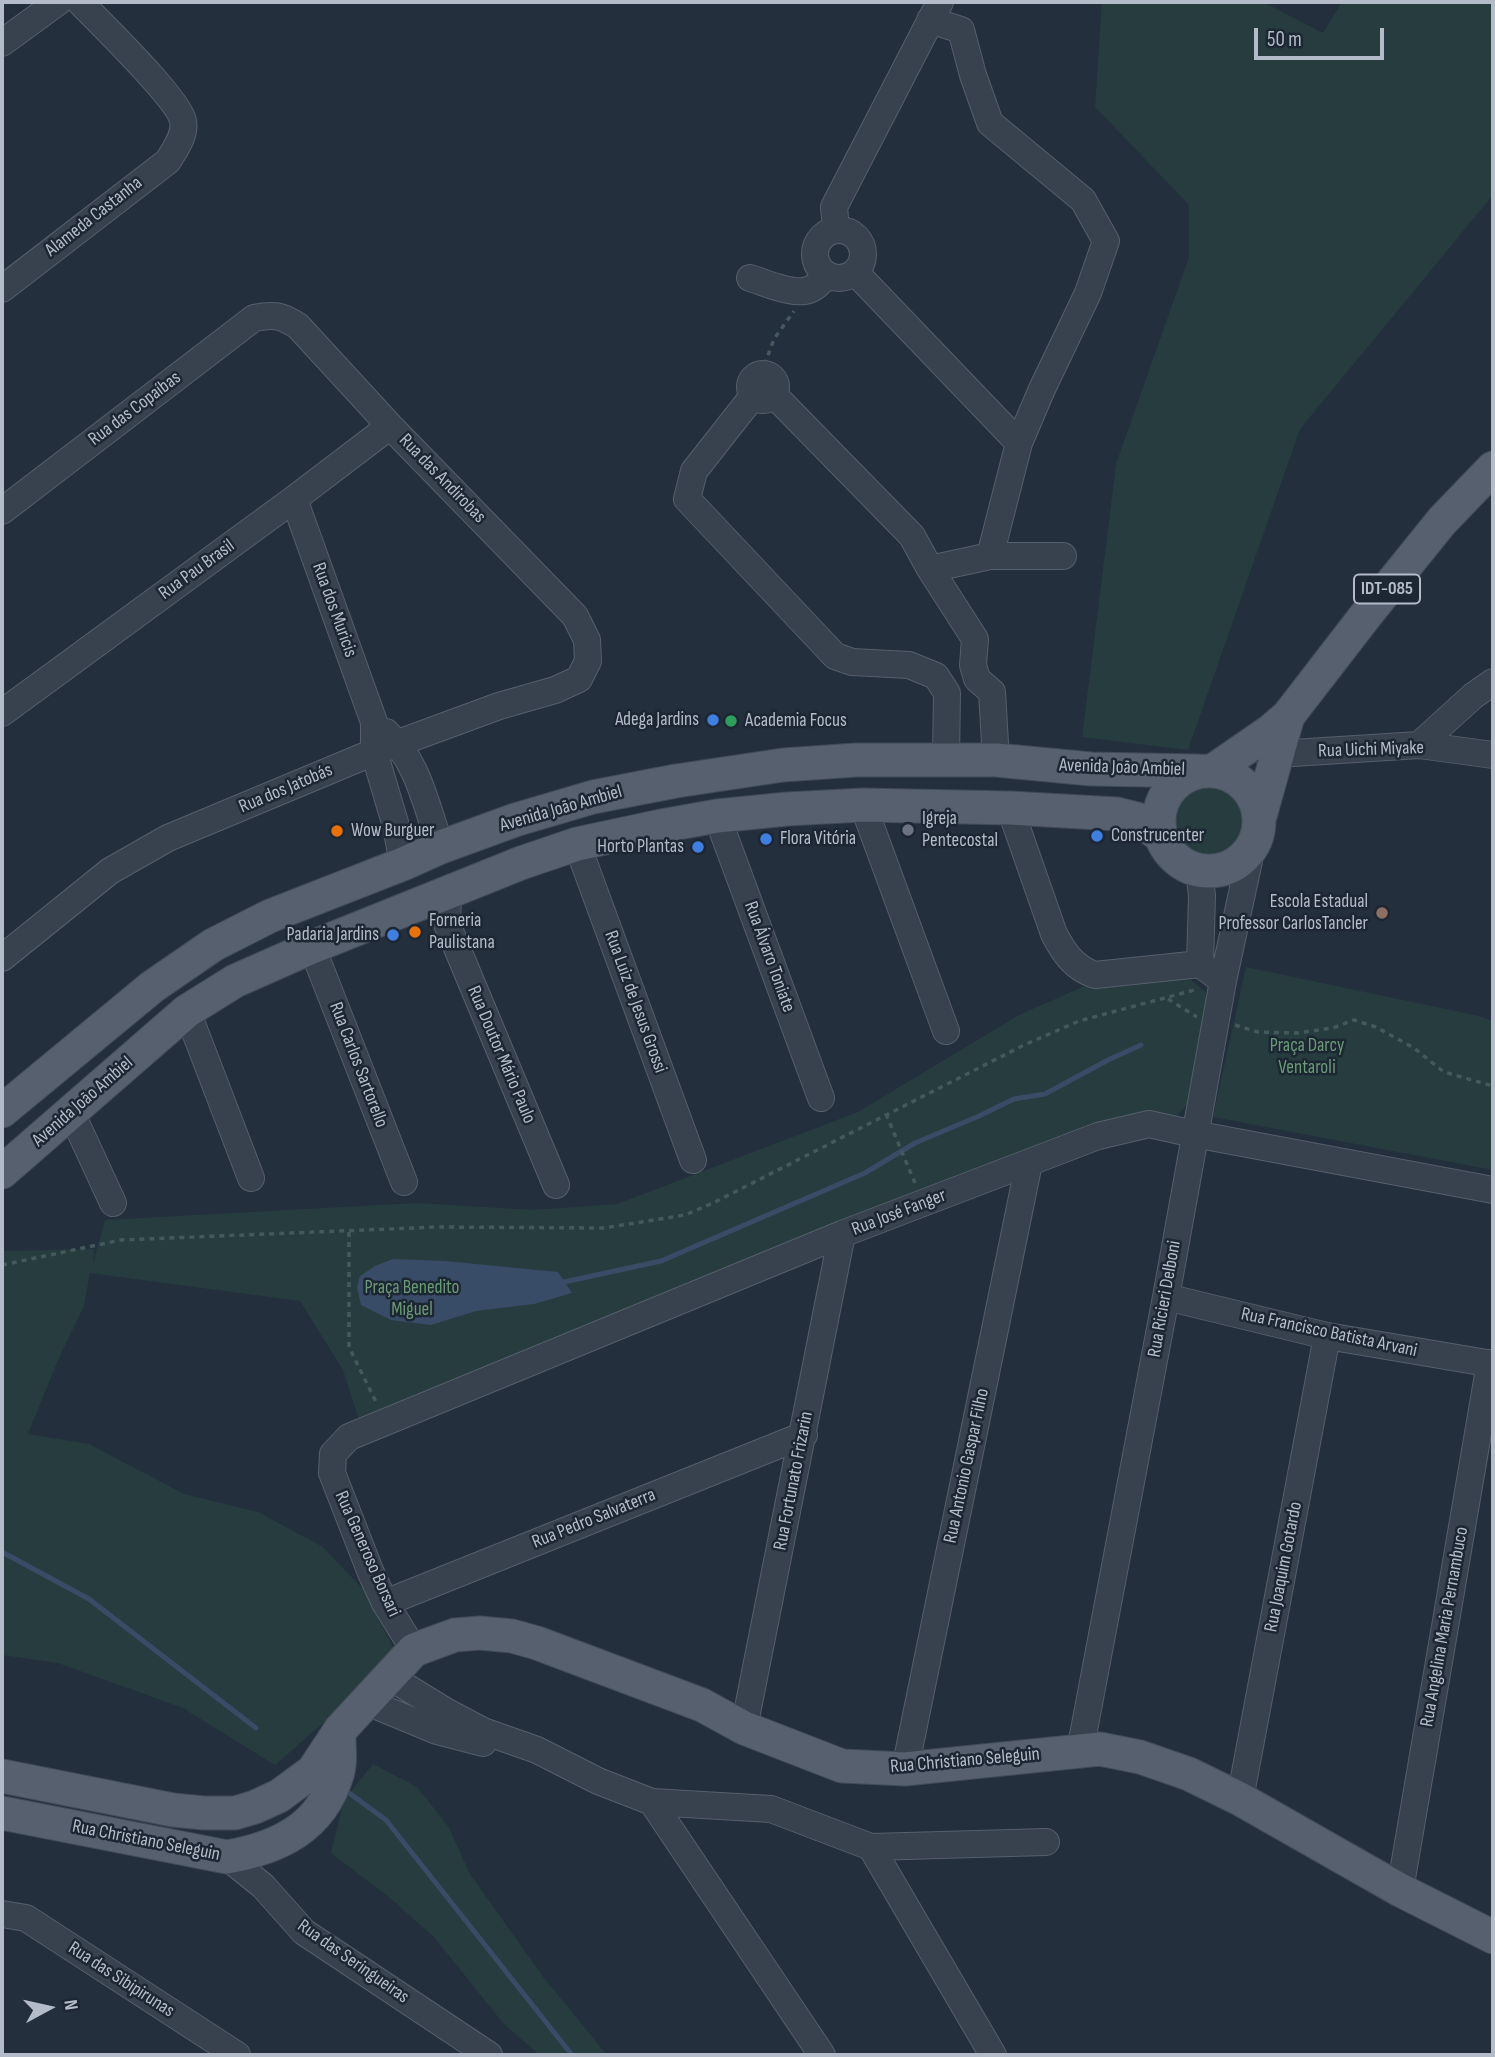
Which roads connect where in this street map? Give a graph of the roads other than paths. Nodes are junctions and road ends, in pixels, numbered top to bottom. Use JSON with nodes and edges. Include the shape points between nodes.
{"nodes":[{"id":1,"x":58,"y":2,"type":"edge"},
{"id":2,"x":80,"y":2,"type":"edge"},
{"id":3,"x":935,"y":11,"type":"edge"},
{"id":4,"x":2,"y":43,"type":"edge"},
{"id":5,"x":836,"y":229,"type":"junction"},
{"id":6,"x":855,"y":272,"type":"junction"},
{"id":7,"x":826,"y":275,"type":"junction"},
{"id":8,"x":750,"y":278,"type":"dead end"},
{"id":9,"x":2,"y":289,"type":"edge"},
{"id":10,"x":271,"y":314,"type":"joint"},
{"id":11,"x":390,"y":426,"type":"junction"},
{"id":12,"x":1019,"y":443,"type":"junction"},
{"id":13,"x":1493,"y":468,"type":"edge"},
{"id":14,"x":293,"y":499,"type":"junction"},
{"id":15,"x":2,"y":511,"type":"edge"},
{"id":16,"x":990,"y":556,"type":"junction"},
{"id":17,"x":1063,"y":556,"type":"dead end"},
{"id":18,"x":930,"y":569,"type":"junction"},
{"id":19,"x":588,"y":661,"type":"joint"},
{"id":20,"x":1493,"y":682,"type":"edge"},
{"id":21,"x":2,"y":713,"type":"edge"},
{"id":22,"x":1419,"y":745,"type":"junction"},
{"id":23,"x":386,"y":747,"type":"junction"},
{"id":24,"x":1263,"y":750,"type":"junction"},
{"id":25,"x":1493,"y":755,"type":"edge"},
{"id":26,"x":946,"y":759,"type":"junction"},
{"id":27,"x":996,"y":760,"type":"junction"},
{"id":28,"x":1206,"y":771,"type":"junction"},
{"id":29,"x":863,"y":805,"type":"junction"},
{"id":30,"x":1010,"y":808,"type":"junction"},
{"id":31,"x":717,"y":816,"type":"junction"},
{"id":32,"x":1256,"y":831,"type":"junction"},
{"id":33,"x":1161,"y":836,"type":"junction"},
{"id":34,"x":577,"y":844,"type":"junction"},
{"id":35,"x":441,"y":847,"type":"junction"},
{"id":36,"x":403,"y":864,"type":"junction"},
{"id":37,"x":1199,"y":870,"type":"junction"},
{"id":38,"x":416,"y":905,"type":"junction"},
{"id":39,"x":447,"y":909,"type":"junction"},
{"id":40,"x":312,"y":947,"type":"junction"},
{"id":41,"x":2,"y":958,"type":"edge"},
{"id":42,"x":1200,"y":964,"type":"junction"},
{"id":43,"x":1223,"y":981,"type":"junction"},
{"id":44,"x":187,"y":1011,"type":"junction"},
{"id":45,"x":946,"y":1031,"type":"dead end"},
{"id":46,"x":821,"y":1098,"type":"dead end"},
{"id":47,"x":2,"y":1111,"type":"edge"},
{"id":48,"x":71,"y":1112,"type":"junction"},
{"id":49,"x":1194,"y":1134,"type":"junction"},
{"id":50,"x":693,"y":1160,"type":"dead end"},
{"id":51,"x":1029,"y":1163,"type":"junction"},
{"id":52,"x":2,"y":1172,"type":"edge"},
{"id":53,"x":251,"y":1178,"type":"dead end"},
{"id":54,"x":404,"y":1182,"type":"dead end"},
{"id":55,"x":556,"y":1185,"type":"dead end"},
{"id":56,"x":1493,"y":1190,"type":"edge"},
{"id":57,"x":113,"y":1202,"type":"dead end"},
{"id":58,"x":842,"y":1234,"type":"junction"},
{"id":59,"x":1166,"y":1297,"type":"junction"},
{"id":60,"x":1327,"y":1336,"type":"junction"},
{"id":61,"x":1492,"y":1364,"type":"edge"},
{"id":62,"x":804,"y":1435,"type":"junction"},
{"id":63,"x":333,"y":1454,"type":"joint"},
{"id":64,"x":385,"y":1603,"type":"junction"},
{"id":65,"x":414,"y":1650,"type":"junction"},
{"id":66,"x":390,"y":1677,"type":"junction"},
{"id":67,"x":366,"y":1702,"type":"junction"},
{"id":68,"x":744,"y":1728,"type":"junction"},
{"id":69,"x":340,"y":1730,"type":"junction"},
{"id":70,"x":537,"y":1750,"type":"junction"},
{"id":71,"x":1080,"y":1751,"type":"junction"},
{"id":72,"x":905,"y":1769,"type":"junction"},
{"id":73,"x":2,"y":1776,"type":"edge"},
{"id":74,"x":302,"y":1781,"type":"junction"},
{"id":75,"x":1240,"y":1799,"type":"junction"},
{"id":76,"x":652,"y":1802,"type":"junction"},
{"id":77,"x":323,"y":1807,"type":"junction"},
{"id":78,"x":2,"y":1813,"type":"edge"},
{"id":79,"x":1046,"y":1842,"type":"dead end"},
{"id":80,"x":871,"y":1846,"type":"junction"},
{"id":81,"x":227,"y":1857,"type":"junction"},
{"id":82,"x":1399,"y":1890,"type":"junction"},
{"id":83,"x":2,"y":1914,"type":"edge"},
{"id":84,"x":1493,"y":1937,"type":"edge"},
{"id":85,"x":237,"y":2055,"type":"edge"},
{"id":86,"x":489,"y":2055,"type":"edge"},
{"id":87,"x":822,"y":2055,"type":"edge"},
{"id":88,"x":993,"y":2055,"type":"edge"}],
"edges":[{"from":1,"to":4,"type":"street"},
{"from":2,"to":9,"type":"street","name":"Alameda Castanha","via":[[171,98],[183,121],[181,140],[168,161]]},
{"from":3,"to":5,"type":"street","via":[[834,206]]},
{"from":3,"to":12,"type":"street","via":[[961,30],[990,123],[1083,200],[1106,241],[1088,293]]},
{"from":5,"to":6,"type":"street","via":[[851,233],[861,244],[862,259]]},
{"from":5,"to":7,"type":"street","via":[[822,236],[815,249],[816,264]]},
{"from":6,"to":7,"type":"street","via":[[841,278]]},
{"from":6,"to":12,"type":"street"},
{"from":7,"to":8,"type":"street","via":[[819,285],[805,291]]},
{"from":10,"to":11,"type":"street","name":"Rua das Andirobas","via":[[298,326]]},
{"from":10,"to":15,"type":"street","name":"Rua das Copaíbas","via":[[254,318]]},
{"from":11,"to":14,"type":"street","name":"Rua Pau Brasil"},
{"from":11,"to":19,"type":"street","name":"Rua das Andirobas","via":[[575,616],[587,640]]},
{"from":12,"to":16,"type":"street"},
{"from":13,"to":24,"type":"main road","number":"IDT-085","via":[[1442,521]]},
{"from":14,"to":21,"type":"street","name":"Rua Pau Brasil"},
{"from":14,"to":23,"type":"street","name":"Rua dos Muricis"},
{"from":16,"to":17,"type":"street"},
{"from":16,"to":18,"type":"street"},
{"from":18,"to":26,"type":"street","via":[[912,536],[763,388],[694,471],[687,499],[835,656],[852,662],[909,665],[936,676],[947,693]]},
{"from":18,"to":27,"type":"street","via":[[975,639],[972,665],[977,679],[992,692]]},
{"from":19,"to":23,"type":"street","name":"Rua dos Jatobás","via":[[579,679],[555,690]]},
{"from":20,"to":22,"type":"street"},
{"from":22,"to":24,"type":"street","name":"Rua Uichi Miyake"},
{"from":22,"to":25,"type":"street","name":"Rua Uichi Miyake"},
{"from":23,"to":35,"type":"street","via":[[412,765]]},
{"from":23,"to":36,"type":"street"},
{"from":23,"to":41,"type":"street","name":"Rua dos Jatobás","via":[[169,838],[110,871]]},
{"from":24,"to":28,"type":"main road"},
{"from":24,"to":32,"type":"main road"},
{"from":26,"to":27,"type":"main road","name":"Avenida João Ambiel"},
{"from":26,"to":35,"type":"main road","name":"Avenida João Ambiel","via":[[783,765],[676,781],[593,797]]},
{"from":27,"to":28,"type":"main road","name":"Avenida João Ambiel","via":[[1091,769]]},
{"from":28,"to":32,"type":"main road","name":"Avenida João Ambiel","via":[[1231,775],[1245,785],[1255,799]]},
{"from":28,"to":33,"type":"main road","name":"Avenida João Ambiel","via":[[1182,777],[1170,789],[1161,803]]},
{"from":29,"to":30,"type":"main road","name":"Avenida João Ambiel"},
{"from":29,"to":31,"type":"main road","name":"Avenida João Ambiel"},
{"from":29,"to":45,"type":"street"},
{"from":30,"to":33,"type":"main road","name":"Avenida João Ambiel","via":[[1117,814],[1137,819]]},
{"from":30,"to":42,"type":"street","via":[[1054,934],[1075,965],[1095,975]]},
{"from":31,"to":34,"type":"main road","name":"Avenida João Ambiel"},
{"from":31,"to":46,"type":"street","name":"Rua Álvaro Toniate"},
{"from":32,"to":37,"type":"main road","via":[[1242,860],[1212,872]]},
{"from":32,"to":43,"type":"street","name":"Rua Ricieri Delboni"},
{"from":33,"to":37,"type":"main road","name":"Avenida João Ambiel","via":[[1180,863]]},
{"from":34,"to":39,"type":"main road","name":"Avenida João Ambiel","via":[[521,863]]},
{"from":34,"to":50,"type":"street","name":"Rua Luiz de Jesus Grossi"},
{"from":35,"to":36,"type":"main road","name":"Avenida João Ambiel"},
{"from":35,"to":39,"type":"main road","via":[[452,873]]},
{"from":36,"to":38,"type":"main road","via":[[402,891]]},
{"from":36,"to":47,"type":"main road","name":"Avenida João Ambiel","via":[[270,916],[213,945],[152,987]]},
{"from":37,"to":42,"type":"street"},
{"from":38,"to":39,"type":"main road","name":"Avenida João Ambiel"},
{"from":38,"to":40,"type":"main road","name":"Avenida João Ambiel"},
{"from":39,"to":55,"type":"street","name":"Rua Doutor Mário Paulo"},
{"from":40,"to":44,"type":"main road","name":"Avenida João Ambiel","via":[[234,981]]},
{"from":40,"to":54,"type":"street","name":"Rua Carlos Sartorello"},
{"from":42,"to":43,"type":"street"},
{"from":43,"to":49,"type":"street","name":"Rua Ricieri Delboni"},
{"from":44,"to":48,"type":"main road","name":"Avenida João Ambiel"},
{"from":44,"to":53,"type":"street"},
{"from":48,"to":52,"type":"main road","name":"Avenida João Ambiel"},
{"from":48,"to":57,"type":"street"},
{"from":49,"to":51,"type":"street","name":"Rua José Fanger","via":[[1149,1124],[1098,1136]]},
{"from":49,"to":56,"type":"street","name":"Rua José Fanger"},
{"from":49,"to":59,"type":"street","name":"Rua Ricieri Delboni"},
{"from":51,"to":58,"type":"street","name":"Rua José Fanger"},
{"from":51,"to":72,"type":"street","name":"Rua Antonio Gaspar Filho"},
{"from":58,"to":62,"type":"street","name":"Rua Fortunato Frizarin"},
{"from":58,"to":63,"type":"street","name":"Rua José Fanger","via":[[349,1437]]},
{"from":59,"to":60,"type":"street","name":"Rua Francisco Batista Arvani"},
{"from":59,"to":71,"type":"street","name":"Rua Ricieri Delboni"},
{"from":60,"to":61,"type":"street","name":"Rua Francisco Batista Arvani"},
{"from":60,"to":75,"type":"street","name":"Rua Joaquim Gotardo"},
{"from":61,"to":82,"type":"street","name":"Rua Angelina Maria Pernambuco"},
{"from":62,"to":64,"type":"street","name":"Rua Pedro Salvaterra"},
{"from":62,"to":68,"type":"street","name":"Rua Fortunato Frizarin"},
{"from":63,"to":64,"type":"street","name":"Rua Generoso Borsari","via":[[332,1474]]},
{"from":64,"to":65,"type":"street","name":"Rua Generoso Borsari"},
{"from":65,"to":66,"type":"main road","name":"Rua Christiano Seleguin"},
{"from":65,"to":68,"type":"main road","name":"Rua Christiano Seleguin","via":[[455,1635],[512,1636],[702,1705]]},
{"from":66,"to":67,"type":"main road","name":"Rua Christiano Seleguin"},
{"from":66,"to":70,"type":"street","via":[[483,1731]]},
{"from":67,"to":69,"type":"main road","name":"Rua Christiano Seleguin"},
{"from":67,"to":70,"type":"street","via":[[479,1743]]},
{"from":68,"to":72,"type":"main road","name":"Rua Christiano Seleguin","via":[[842,1766]]},
{"from":69,"to":74,"type":"main road","name":"Rua Christiano Seleguin"},
{"from":69,"to":77,"type":"main road","name":"Rua Christiano Seleguin","via":[[338,1773]]},
{"from":70,"to":76,"type":"street","via":[[598,1782]]},
{"from":71,"to":72,"type":"main road","name":"Rua Christiano Seleguin"},
{"from":71,"to":75,"type":"main road","name":"Rua Christiano Seleguin","via":[[1100,1749],[1140,1757]]},
{"from":73,"to":74,"type":"main road","name":"Rua Christiano Seleguin","via":[[204,1814],[255,1807]]},
{"from":74,"to":77,"type":"main road","via":[[318,1791]]},
{"from":75,"to":82,"type":"main road","name":"Rua Christiano Seleguin"},
{"from":76,"to":80,"type":"street","via":[[771,1809]]},
{"from":76,"to":87,"type":"street"},
{"from":77,"to":81,"type":"main road","name":"Rua Christiano Seleguin","via":[[298,1832],[247,1854]]},
{"from":78,"to":81,"type":"main road","name":"Rua Christiano Seleguin"},
{"from":79,"to":80,"type":"street"},
{"from":80,"to":88,"type":"street"},
{"from":81,"to":86,"type":"street","name":"Rua das Seringueiras","via":[[263,1886],[304,1932]]},
{"from":82,"to":84,"type":"main road","name":"Rua Christiano Seleguin"},
{"from":83,"to":85,"type":"street","name":"Rua das Sibipirunas","via":[[26,1919]]}]}
